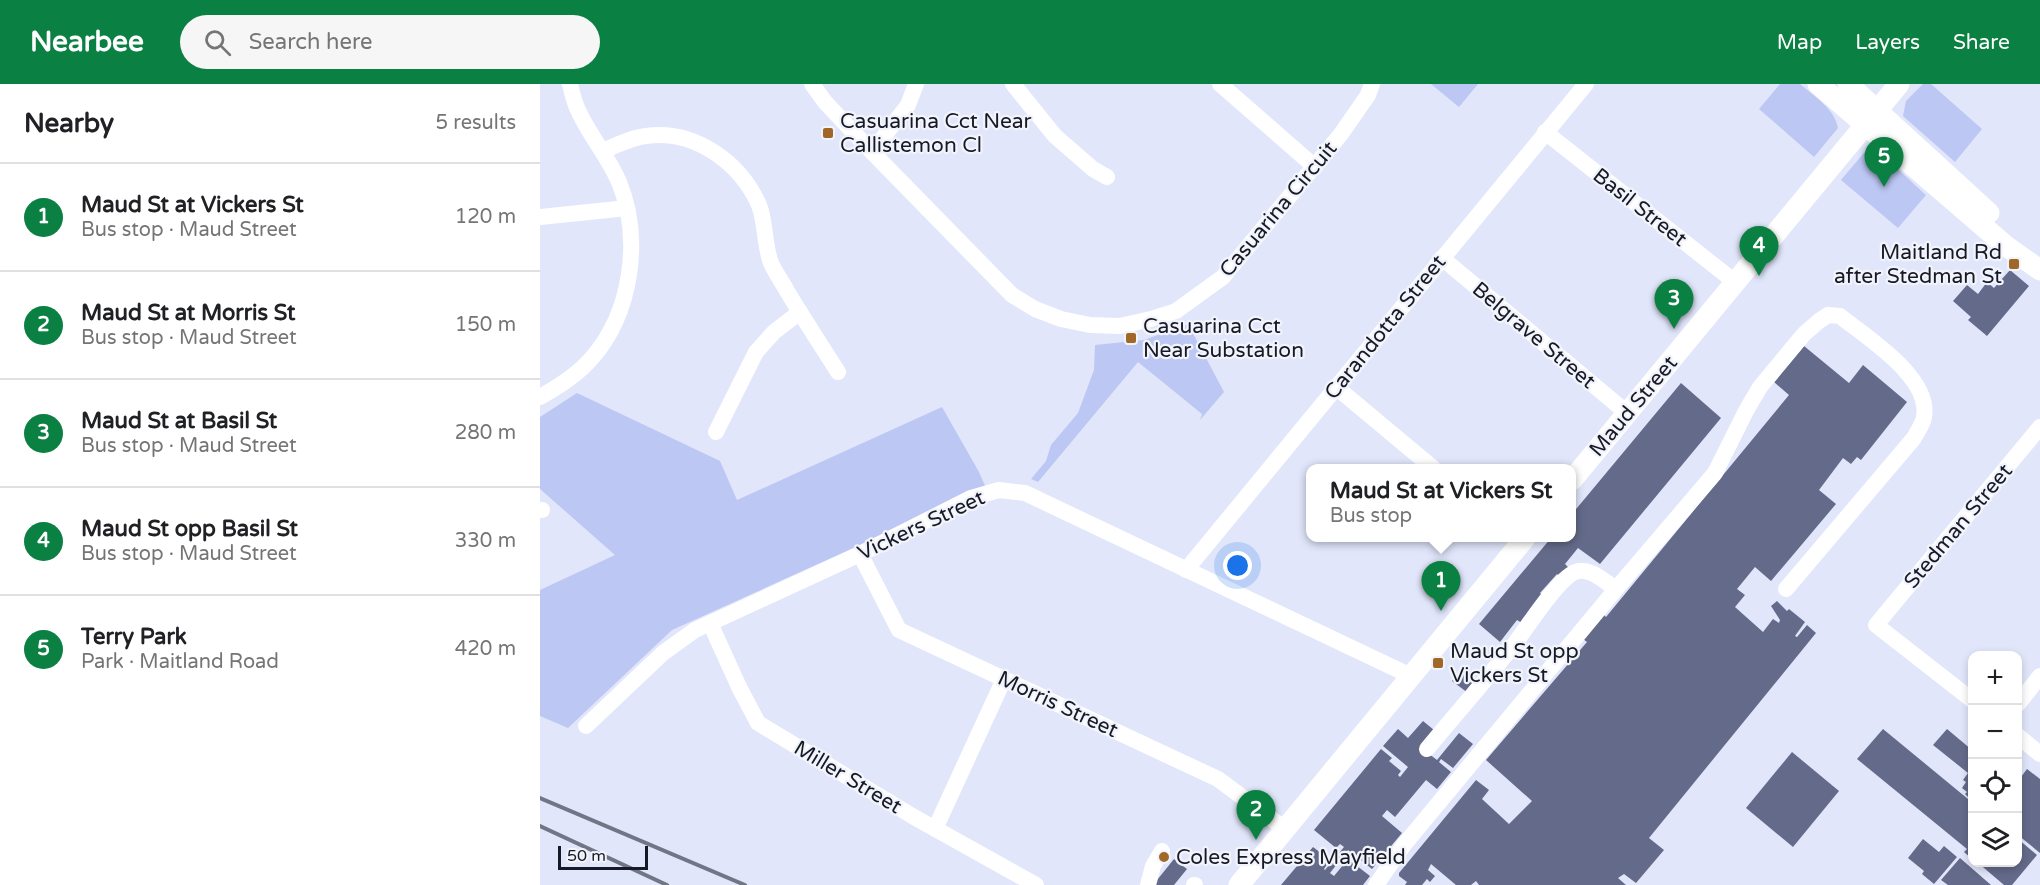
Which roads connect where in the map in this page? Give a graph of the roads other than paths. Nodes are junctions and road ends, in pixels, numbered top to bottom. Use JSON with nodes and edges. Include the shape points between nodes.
{"nodes":[{"id":1,"x":570,"y":84,"type":"edge"},
{"id":2,"x":812,"y":84,"type":"edge"},
{"id":3,"x":916,"y":84,"type":"edge"},
{"id":4,"x":1013,"y":84,"type":"edge"},
{"id":5,"x":1220,"y":84,"type":"edge"},
{"id":6,"x":1372,"y":84,"type":"edge"},
{"id":7,"x":1586,"y":84,"type":"edge"},
{"id":8,"x":1818,"y":84,"type":"edge"},
{"id":9,"x":1848,"y":84,"type":"edge"},
{"id":10,"x":1899,"y":84,"type":"edge"},
{"id":11,"x":1871,"y":117,"type":"junction"},
{"id":12,"x":1545,"y":132,"type":"junction"},
{"id":13,"x":603,"y":151,"type":"junction"},
{"id":14,"x":872,"y":152,"type":"junction"},
{"id":15,"x":1315,"y":167,"type":"junction"},
{"id":16,"x":1107,"y":177,"type":"dead end"},
{"id":17,"x":627,"y":208,"type":"junction"},
{"id":18,"x":540,"y":217,"type":"edge"},
{"id":19,"x":1442,"y":258,"type":"junction"},
{"id":20,"x":2040,"y":261,"type":"edge"},
{"id":21,"x":2040,"y":270,"type":"edge"},
{"id":22,"x":1735,"y":282,"type":"junction"},
{"id":23,"x":800,"y":312,"type":"junction"},
{"id":24,"x":838,"y":372,"type":"dead end"},
{"id":25,"x":1336,"y":387,"type":"junction"},
{"id":26,"x":540,"y":397,"type":"edge"},
{"id":27,"x":1627,"y":413,"type":"junction"},
{"id":28,"x":2040,"y":427,"type":"edge"},
{"id":29,"x":716,"y":432,"type":"dead end"},
{"id":30,"x":1428,"y":464,"type":"edge"},
{"id":31,"x":1576,"y":475,"type":"edge"},
{"id":32,"x":1519,"y":542,"type":"edge"},
{"id":33,"x":860,"y":554,"type":"junction"},
{"id":34,"x":1186,"y":570,"type":"junction"},
{"id":35,"x":1616,"y":589,"type":"junction"},
{"id":36,"x":1786,"y":590,"type":"dead end"},
{"id":37,"x":711,"y":623,"type":"junction"},
{"id":38,"x":1411,"y":676,"type":"junction"},
{"id":39,"x":2040,"y":676,"type":"edge"},
{"id":40,"x":1004,"y":679,"type":"junction"},
{"id":41,"x":1968,"y":697,"type":"edge"},
{"id":42,"x":2022,"y":699,"type":"edge"},
{"id":43,"x":586,"y":726,"type":"dead end"},
{"id":44,"x":2022,"y":739,"type":"edge"},
{"id":45,"x":1427,"y":748,"type":"dead end"},
{"id":46,"x":2040,"y":754,"type":"edge"},
{"id":47,"x":935,"y":829,"type":"junction"},
{"id":48,"x":1285,"y":829,"type":"junction"},
{"id":49,"x":1162,"y":851,"type":"dead end"},
{"id":50,"x":1036,"y":885,"type":"edge"},
{"id":51,"x":1148,"y":885,"type":"edge"},
{"id":52,"x":1239,"y":885,"type":"edge"},
{"id":53,"x":1376,"y":885,"type":"edge"}],
"edges":[{"from":1,"to":13,"type":"street","via":[[577,108]]},
{"from":2,"to":14,"type":"street","name":"Casuarina Circuit"},
{"from":3,"to":14,"type":"street","via":[[908,105]]},
{"from":4,"to":16,"type":"street","via":[[1055,136]]},
{"from":5,"to":15,"type":"street"},
{"from":6,"to":15,"type":"street","name":"Casuarina Circuit"},
{"from":7,"to":12,"type":"street","name":"Carandotta Street"},
{"from":8,"to":11,"type":"main road"},
{"from":9,"to":11,"type":"main road"},
{"from":10,"to":11,"type":"main road","name":"Maud Street"},
{"from":11,"to":20,"type":"main road"},
{"from":11,"to":21,"type":"main road","via":[[2006,246]]},
{"from":11,"to":22,"type":"main road","name":"Maud Street"},
{"from":12,"to":19,"type":"street","name":"Carandotta Street"},
{"from":12,"to":22,"type":"street","name":"Basil Street"},
{"from":13,"to":17,"type":"street"},
{"from":13,"to":23,"type":"street","via":[[646,136],[675,136],[699,143],[721,156],[744,179],[759,206],[771,262]]},
{"from":14,"to":15,"type":"street","name":"Casuarina Circuit","via":[[1012,295],[1061,319],[1120,326],[1176,311],[1223,277]]},
{"from":17,"to":18,"type":"street"},
{"from":17,"to":26,"type":"street","via":[[632,241],[627,288],[614,324],[591,359]]},
{"from":19,"to":25,"type":"street","name":"Carandotta Street"},
{"from":19,"to":27,"type":"street","name":"Belgrave Street"},
{"from":22,"to":27,"type":"main road","name":"Maud Street"},
{"from":23,"to":24,"type":"street"},
{"from":23,"to":29,"type":"street","via":[[756,352]]},
{"from":25,"to":30,"type":"street"},
{"from":25,"to":34,"type":"street","name":"Carandotta Street"},
{"from":27,"to":31,"type":"main road","name":"Maud Street"},
{"from":28,"to":41,"type":"street","name":"Stedman Street","via":[[1876,625]]},
{"from":32,"to":38,"type":"main road"},
{"from":33,"to":34,"type":"street","name":"Vickers Street","via":[[970,498],[999,490],[1025,492]]},
{"from":33,"to":37,"type":"street","name":"Vickers Street"},
{"from":33,"to":40,"type":"street","name":"Morris Street","via":[[899,630]]},
{"from":34,"to":38,"type":"street","name":"Vickers Street"},
{"from":35,"to":36,"type":"street","via":[[1715,473],[1747,409],[1804,334],[1828,315],[1840,316],[1906,370],[1919,388],[1924,418],[1914,438]]},
{"from":35,"to":45,"type":"street","via":[[1585,571],[1563,581]]},
{"from":35,"to":53,"type":"street","via":[[1403,846]]},
{"from":37,"to":43,"type":"street","name":"Vickers Street","via":[[663,653]]},
{"from":37,"to":47,"type":"street","name":"Miller Street","via":[[758,723]]},
{"from":38,"to":48,"type":"main road"},
{"from":39,"to":42,"type":"street"},
{"from":40,"to":47,"type":"street"},
{"from":40,"to":48,"type":"street","name":"Morris Street","via":[[1218,778]]},
{"from":44,"to":46,"type":"street"},
{"from":47,"to":50,"type":"street","name":"Miller Street"},
{"from":48,"to":52,"type":"main road"},
{"from":49,"to":51,"type":"street"}]}
